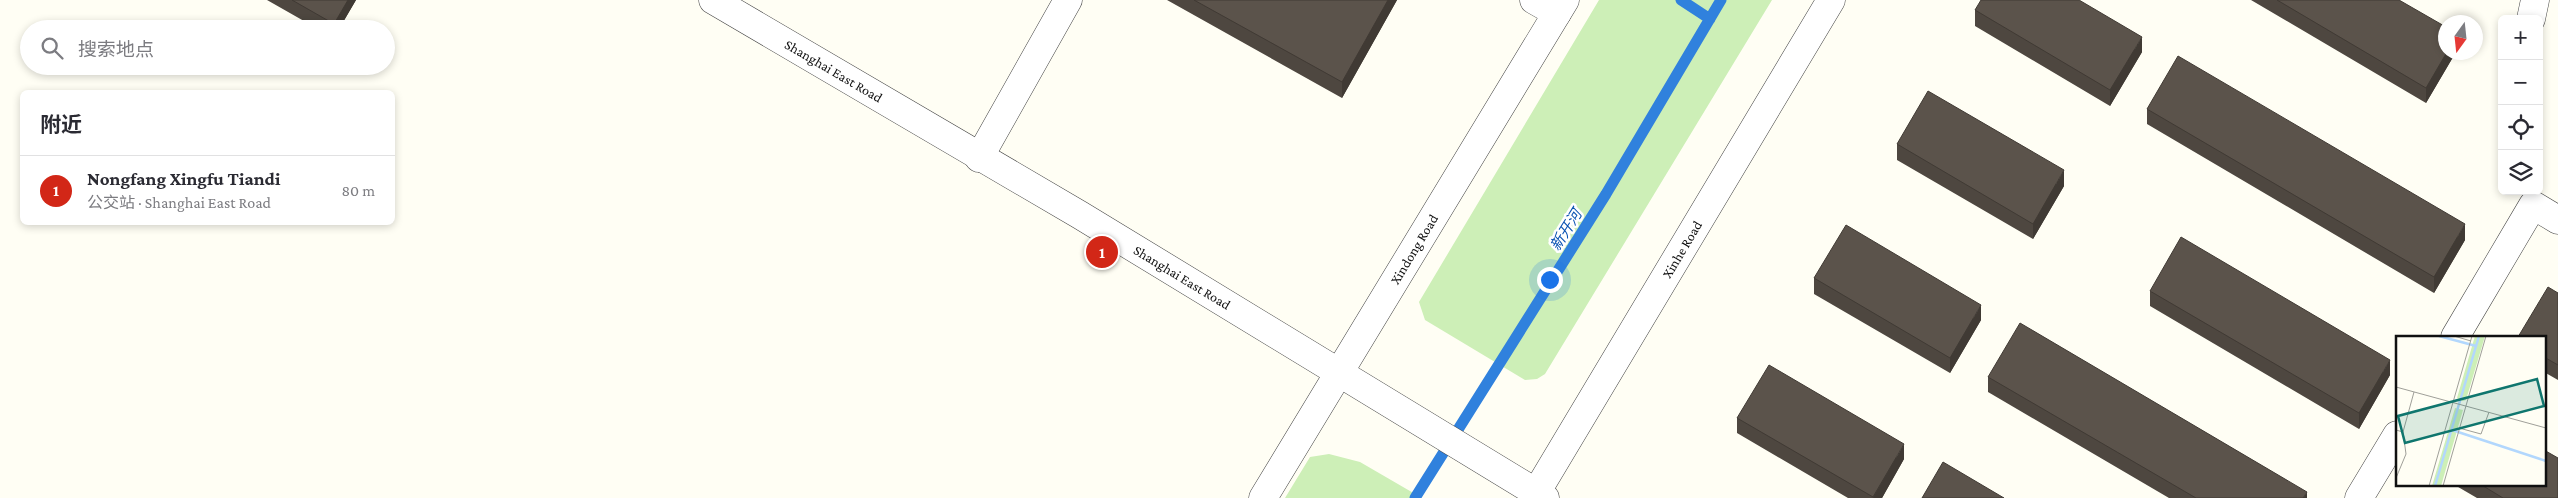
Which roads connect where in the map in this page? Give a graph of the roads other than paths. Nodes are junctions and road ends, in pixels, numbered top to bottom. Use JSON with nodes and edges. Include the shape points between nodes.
{"nodes":[{"id":1,"x":713,"y":0,"type":"edge"},
{"id":2,"x":1068,"y":0,"type":"edge"},
{"id":3,"x":1534,"y":0,"type":"edge"},
{"id":4,"x":1831,"y":0,"type":"edge"},
{"id":5,"x":2535,"y":0,"type":"edge"},
{"id":6,"x":1561,"y":7,"type":"edge"},
{"id":7,"x":2532,"y":15,"type":"edge"},
{"id":8,"x":980,"y":158,"type":"junction"},
{"id":9,"x":2532,"y":198,"type":"edge"},
{"id":10,"x":2558,"y":220,"type":"edge"},
{"id":11,"x":2456,"y":336,"type":"edge"},
{"id":12,"x":1341,"y":372,"type":"junction"},
{"id":13,"x":2396,"y":437,"type":"edge"},
{"id":14,"x":1538,"y":496,"type":"edge"},
{"id":15,"x":1264,"y":498,"type":"edge"},
{"id":16,"x":2359,"y":498,"type":"edge"}],
"edges":[{"from":1,"to":8,"type":"street","name":"Shanghai East Road"},
{"from":2,"to":8,"type":"street"},
{"from":3,"to":6,"type":"street"},
{"from":4,"to":14,"type":"street","name":"Xinhe Road"},
{"from":5,"to":7,"type":"street"},
{"from":6,"to":12,"type":"street","name":"Xindong Road"},
{"from":8,"to":12,"type":"street","name":"Shanghai East Road"},
{"from":9,"to":10,"type":"street"},
{"from":9,"to":11,"type":"street"},
{"from":12,"to":14,"type":"street","name":"Shanghai East Road"},
{"from":12,"to":15,"type":"street","name":"Xindong Road"},
{"from":13,"to":16,"type":"street"}]}
